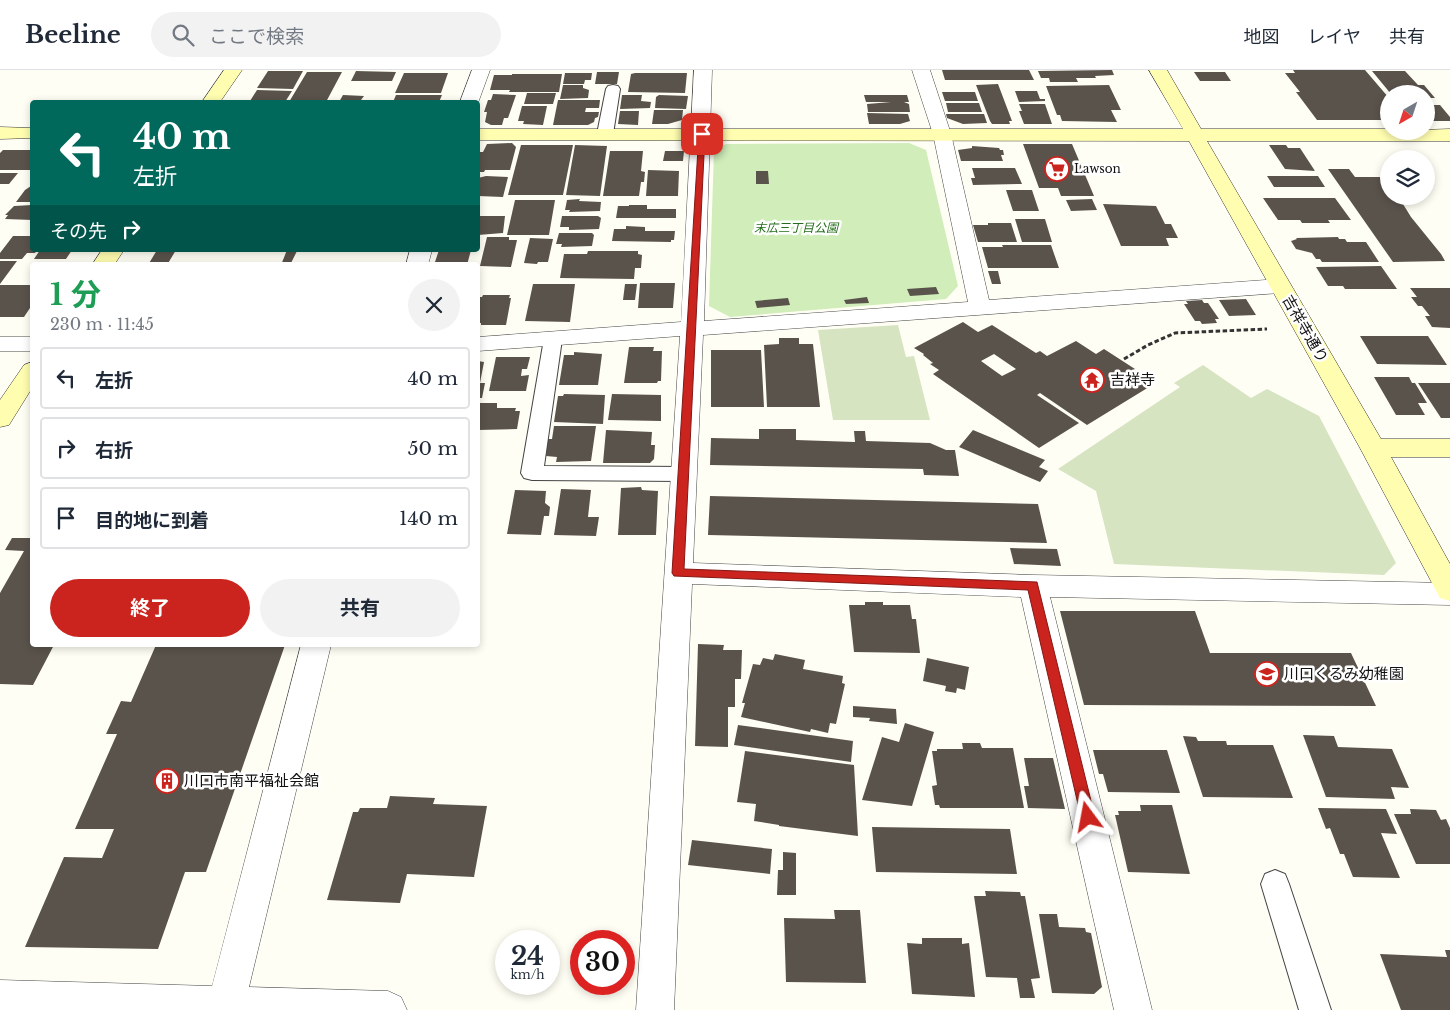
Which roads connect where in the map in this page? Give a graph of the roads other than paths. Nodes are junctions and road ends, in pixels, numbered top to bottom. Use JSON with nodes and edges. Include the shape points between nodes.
{"nodes":[{"id":1,"x":233,"y":70,"type":"edge"},
{"id":2,"x":480,"y":70,"type":"edge"},
{"id":3,"x":703,"y":70,"type":"edge"},
{"id":4,"x":921,"y":70,"type":"edge"},
{"id":5,"x":1158,"y":70,"type":"edge"},
{"id":6,"x":613,"y":89,"type":"dead end"},
{"id":7,"x":213,"y":100,"type":"edge"},
{"id":8,"x":470,"y":100,"type":"edge"},
{"id":9,"x":0,"y":133,"type":"edge"},
{"id":10,"x":30,"y":133,"type":"edge"},
{"id":11,"x":605,"y":134,"type":"junction"},
{"id":12,"x":702,"y":134,"type":"junction"},
{"id":13,"x":942,"y":134,"type":"junction"},
{"id":14,"x":480,"y":135,"type":"edge"},
{"id":15,"x":1450,"y":135,"type":"edge"},
{"id":16,"x":1194,"y":136,"type":"junction"},
{"id":17,"x":1280,"y":286,"type":"junction"},
{"id":18,"x":980,"y":308,"type":"junction"},
{"id":19,"x":692,"y":329,"type":"junction"},
{"id":20,"x":553,"y":339,"type":"junction"},
{"id":21,"x":0,"y":344,"type":"edge"},
{"id":22,"x":30,"y":344,"type":"edge"},
{"id":23,"x":480,"y":344,"type":"edge"},
{"id":24,"x":30,"y":373,"type":"edge"},
{"id":25,"x":0,"y":419,"type":"edge"},
{"id":26,"x":1373,"y":448,"type":"junction"},
{"id":27,"x":1450,"y":448,"type":"edge"},
{"id":28,"x":684,"y":474,"type":"junction"},
{"id":29,"x":678,"y":573,"type":"junction"},
{"id":30,"x":1033,"y":586,"type":"junction"},
{"id":31,"x":1450,"y":590,"type":"edge"},
{"id":32,"x":1450,"y":594,"type":"edge"},
{"id":33,"x":316,"y":647,"type":"edge"},
{"id":34,"x":1275,"y":884,"type":"dead end"},
{"id":35,"x":0,"y":999,"type":"edge"},
{"id":36,"x":226,"y":1005,"type":"junction"},
{"id":37,"x":388,"y":1010,"type":"edge"},
{"id":38,"x":655,"y":1010,"type":"edge"},
{"id":39,"x":1133,"y":1010,"type":"edge"},
{"id":40,"x":1316,"y":1010,"type":"edge"}],
"edges":[{"from":1,"to":7,"type":"street"},
{"from":2,"to":8,"type":"street"},
{"from":3,"to":12,"type":"street"},
{"from":4,"to":13,"type":"street"},
{"from":5,"to":16,"type":"street","name":"吉祥寺通り"},
{"from":6,"to":11,"type":"lane"},
{"from":9,"to":10,"type":"street"},
{"from":11,"to":12,"type":"street"},
{"from":11,"to":14,"type":"street"},
{"from":12,"to":13,"type":"street"},
{"from":12,"to":19,"type":"street"},
{"from":13,"to":16,"type":"street"},
{"from":13,"to":18,"type":"street"},
{"from":15,"to":16,"type":"street"},
{"from":16,"to":17,"type":"street","name":"吉祥寺通り"},
{"from":17,"to":18,"type":"street"},
{"from":17,"to":26,"type":"street","name":"吉祥寺通り"},
{"from":18,"to":19,"type":"street"},
{"from":19,"to":20,"type":"street"},
{"from":19,"to":28,"type":"street"},
{"from":20,"to":23,"type":"street"},
{"from":20,"to":28,"type":"lane","via":[[532,473]]},
{"from":21,"to":22,"type":"street"},
{"from":24,"to":25,"type":"street"},
{"from":26,"to":27,"type":"street"},
{"from":26,"to":31,"type":"street","name":"吉祥寺通り"},
{"from":28,"to":29,"type":"street"},
{"from":29,"to":30,"type":"street"},
{"from":29,"to":38,"type":"street"},
{"from":30,"to":32,"type":"street"},
{"from":30,"to":39,"type":"street"},
{"from":33,"to":36,"type":"street"},
{"from":34,"to":40,"type":"lane"},
{"from":35,"to":36,"type":"street"},
{"from":36,"to":37,"type":"street"}]}
